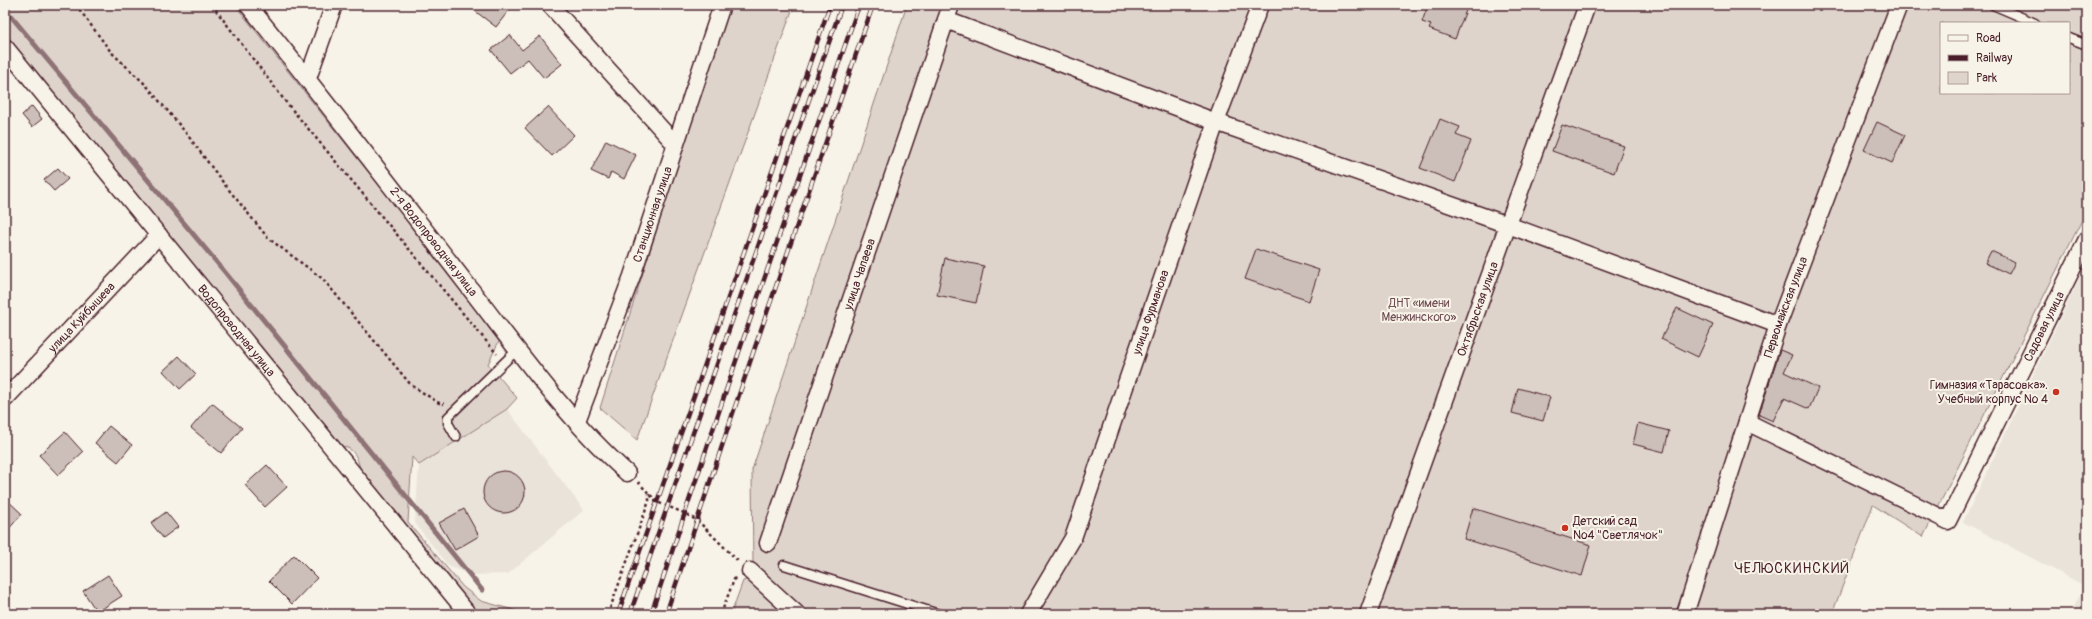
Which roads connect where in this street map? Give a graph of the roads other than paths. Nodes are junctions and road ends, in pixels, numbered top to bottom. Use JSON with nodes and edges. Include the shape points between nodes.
{"nodes":[{"id":1,"x":248,"y":5,"type":"edge"},
{"id":2,"x":334,"y":5,"type":"edge"},
{"id":3,"x":550,"y":5,"type":"edge"},
{"id":4,"x":722,"y":5,"type":"edge"},
{"id":5,"x":1260,"y":5,"type":"edge"},
{"id":6,"x":1587,"y":5,"type":"edge"},
{"id":7,"x":1899,"y":5,"type":"edge"},
{"id":8,"x":1993,"y":5,"type":"edge"},
{"id":9,"x":949,"y":12,"type":"edge"},
{"id":10,"x":2033,"y":22,"type":"edge"},
{"id":11,"x":2070,"y":38,"type":"edge"},
{"id":12,"x":2087,"y":45,"type":"edge"},
{"id":13,"x":6,"y":49,"type":"edge"},
{"id":14,"x":308,"y":78,"type":"junction"},
{"id":15,"x":1216,"y":122,"type":"junction"},
{"id":16,"x":675,"y":144,"type":"junction"},
{"id":17,"x":1508,"y":225,"type":"junction"},
{"id":18,"x":159,"y":236,"type":"junction"},
{"id":19,"x":2087,"y":240,"type":"edge"},
{"id":20,"x":1778,"y":325,"type":"junction"},
{"id":21,"x":517,"y":350,"type":"junction"},
{"id":22,"x":5,"y":399,"type":"edge"},
{"id":23,"x":577,"y":421,"type":"junction"},
{"id":24,"x":1747,"y":422,"type":"junction"},
{"id":25,"x":456,"y":437,"type":"dead end"},
{"id":26,"x":627,"y":473,"type":"road end"},
{"id":27,"x":768,"y":543,"type":"dead end"},
{"id":28,"x":784,"y":565,"type":"dead end"},
{"id":29,"x":742,"y":568,"type":"road end"},
{"id":30,"x":468,"y":614,"type":"edge"},
{"id":31,"x":797,"y":614,"type":"edge"},
{"id":32,"x":939,"y":614,"type":"edge"},
{"id":33,"x":1028,"y":614,"type":"edge"},
{"id":34,"x":1368,"y":614,"type":"edge"},
{"id":35,"x":1685,"y":614,"type":"edge"}],
"edges":[{"from":1,"to":14,"type":"street","name":"2-я Водопроводная улица"},
{"from":2,"to":14,"type":"street"},
{"from":3,"to":16,"type":"street"},
{"from":4,"to":16,"type":"street","name":"Станционная улица"},
{"from":5,"to":15,"type":"street","name":"улица Фурманова"},
{"from":6,"to":17,"type":"street","name":"Октябрьская улица"},
{"from":7,"to":20,"type":"street","name":"Первомайская улица"},
{"from":8,"to":10,"type":"lane"},
{"from":9,"to":15,"type":"street"},
{"from":9,"to":27,"type":"street","name":"улица Чапаева"},
{"from":11,"to":12,"type":"lane"},
{"from":13,"to":18,"type":"street","name":"Водопроводная улица"},
{"from":14,"to":21,"type":"street","name":"2-я Водопроводная улица"},
{"from":15,"to":17,"type":"street"},
{"from":15,"to":33,"type":"street","name":"улица Фурманова","via":[[1073,538]]},
{"from":16,"to":23,"type":"street","name":"Станционная улица","via":[[632,276]]},
{"from":17,"to":20,"type":"street"},
{"from":17,"to":34,"type":"street","name":"Октябрьская улица"},
{"from":18,"to":22,"type":"street","name":"улица Куйбышева"},
{"from":18,"to":30,"type":"street","name":"Водопроводная улица"},
{"from":19,"to":24,"type":"street","name":"Садовая улица","via":[[1948,521]]},
{"from":20,"to":24,"type":"street","name":"Первомайская улица"},
{"from":21,"to":23,"type":"street","name":"2-я Водопроводная улица"},
{"from":21,"to":25,"type":"lane","via":[[448,417],[448,423]]},
{"from":23,"to":26,"type":"street","name":"2-я Водопроводная улица","via":[[598,447]]},
{"from":24,"to":35,"type":"street","name":"Первомайская улица"},
{"from":28,"to":32,"type":"lane"},
{"from":29,"to":31,"type":"street"}]}
